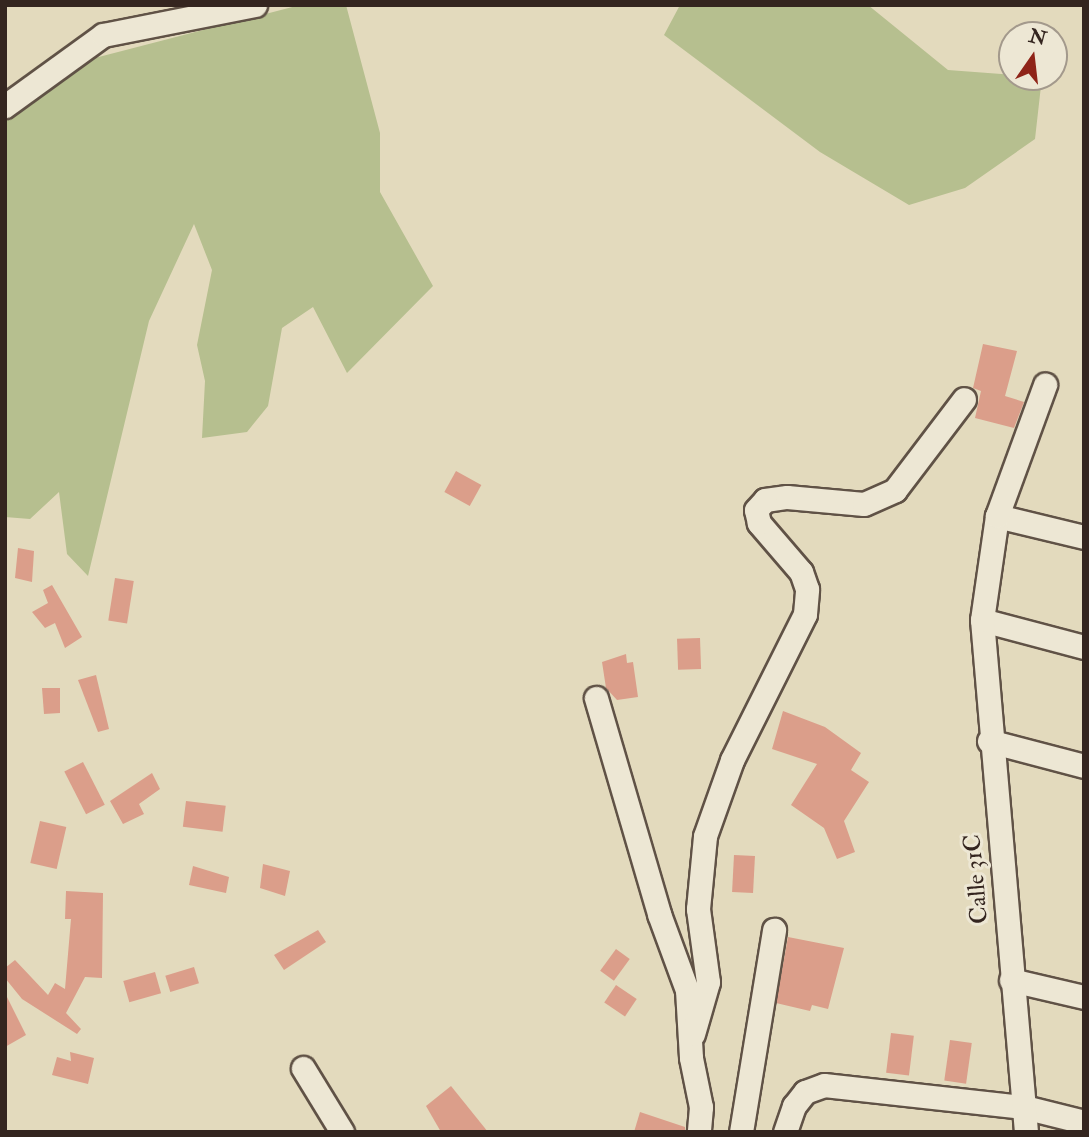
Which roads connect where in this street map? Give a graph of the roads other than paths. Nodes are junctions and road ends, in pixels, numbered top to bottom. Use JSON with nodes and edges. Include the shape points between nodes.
{"nodes":[{"id":1,"x":255,"y":5,"type":"edge"},
{"id":2,"x":5,"y":106,"type":"edge"},
{"id":3,"x":1045,"y":385,"type":"dead end"},
{"id":4,"x":964,"y":400,"type":"dead end"},
{"id":5,"x":997,"y":516,"type":"junction"},
{"id":6,"x":1084,"y":537,"type":"edge"},
{"id":7,"x":982,"y":620,"type":"junction"},
{"id":8,"x":1084,"y":647,"type":"edge"},
{"id":9,"x":596,"y":698,"type":"dead end"},
{"id":10,"x":989,"y":741,"type":"junction"},
{"id":11,"x":1084,"y":766,"type":"edge"},
{"id":12,"x":774,"y":930,"type":"dead end"},
{"id":13,"x":1011,"y":979,"type":"junction"},
{"id":14,"x":1084,"y":997,"type":"edge"},
{"id":15,"x":693,"y":1034,"type":"junction"},
{"id":16,"x":303,"y":1068,"type":"dead end"},
{"id":17,"x":1024,"y":1107,"type":"junction"},
{"id":18,"x":1084,"y":1122,"type":"edge"},
{"id":19,"x":342,"y":1132,"type":"edge"},
{"id":20,"x":699,"y":1132,"type":"edge"},
{"id":21,"x":741,"y":1132,"type":"edge"},
{"id":22,"x":785,"y":1132,"type":"edge"},
{"id":23,"x":1026,"y":1132,"type":"edge"}],
"edges":[{"from":1,"to":2,"type":"street","via":[[103,35]]},
{"from":3,"to":5,"type":"street","name":"Calle 31C"},
{"from":4,"to":15,"type":"street","via":[[895,490],[864,503],[788,497],[765,500],[756,510],[759,523],[778,549],[802,572],[807,589],[805,614],[732,760],[705,836],[698,909],[708,982]]},
{"from":5,"to":6,"type":"street"},
{"from":5,"to":7,"type":"street","name":"Calle 31C"},
{"from":7,"to":8,"type":"street"},
{"from":7,"to":10,"type":"street","name":"Calle 31C"},
{"from":9,"to":15,"type":"street","via":[[659,914],[677,954]]},
{"from":10,"to":11,"type":"street"},
{"from":10,"to":13,"type":"street","name":"Calle 31C"},
{"from":12,"to":21,"type":"street"},
{"from":13,"to":14,"type":"street"},
{"from":13,"to":17,"type":"street","name":"Calle 31C"},
{"from":15,"to":20,"type":"street","via":[[691,1058],[701,1107]]},
{"from":16,"to":19,"type":"street"},
{"from":17,"to":18,"type":"street"},
{"from":17,"to":22,"type":"street","via":[[824,1085],[805,1092],[794,1106]]},
{"from":17,"to":23,"type":"street","name":"Calle 31C"}]}
